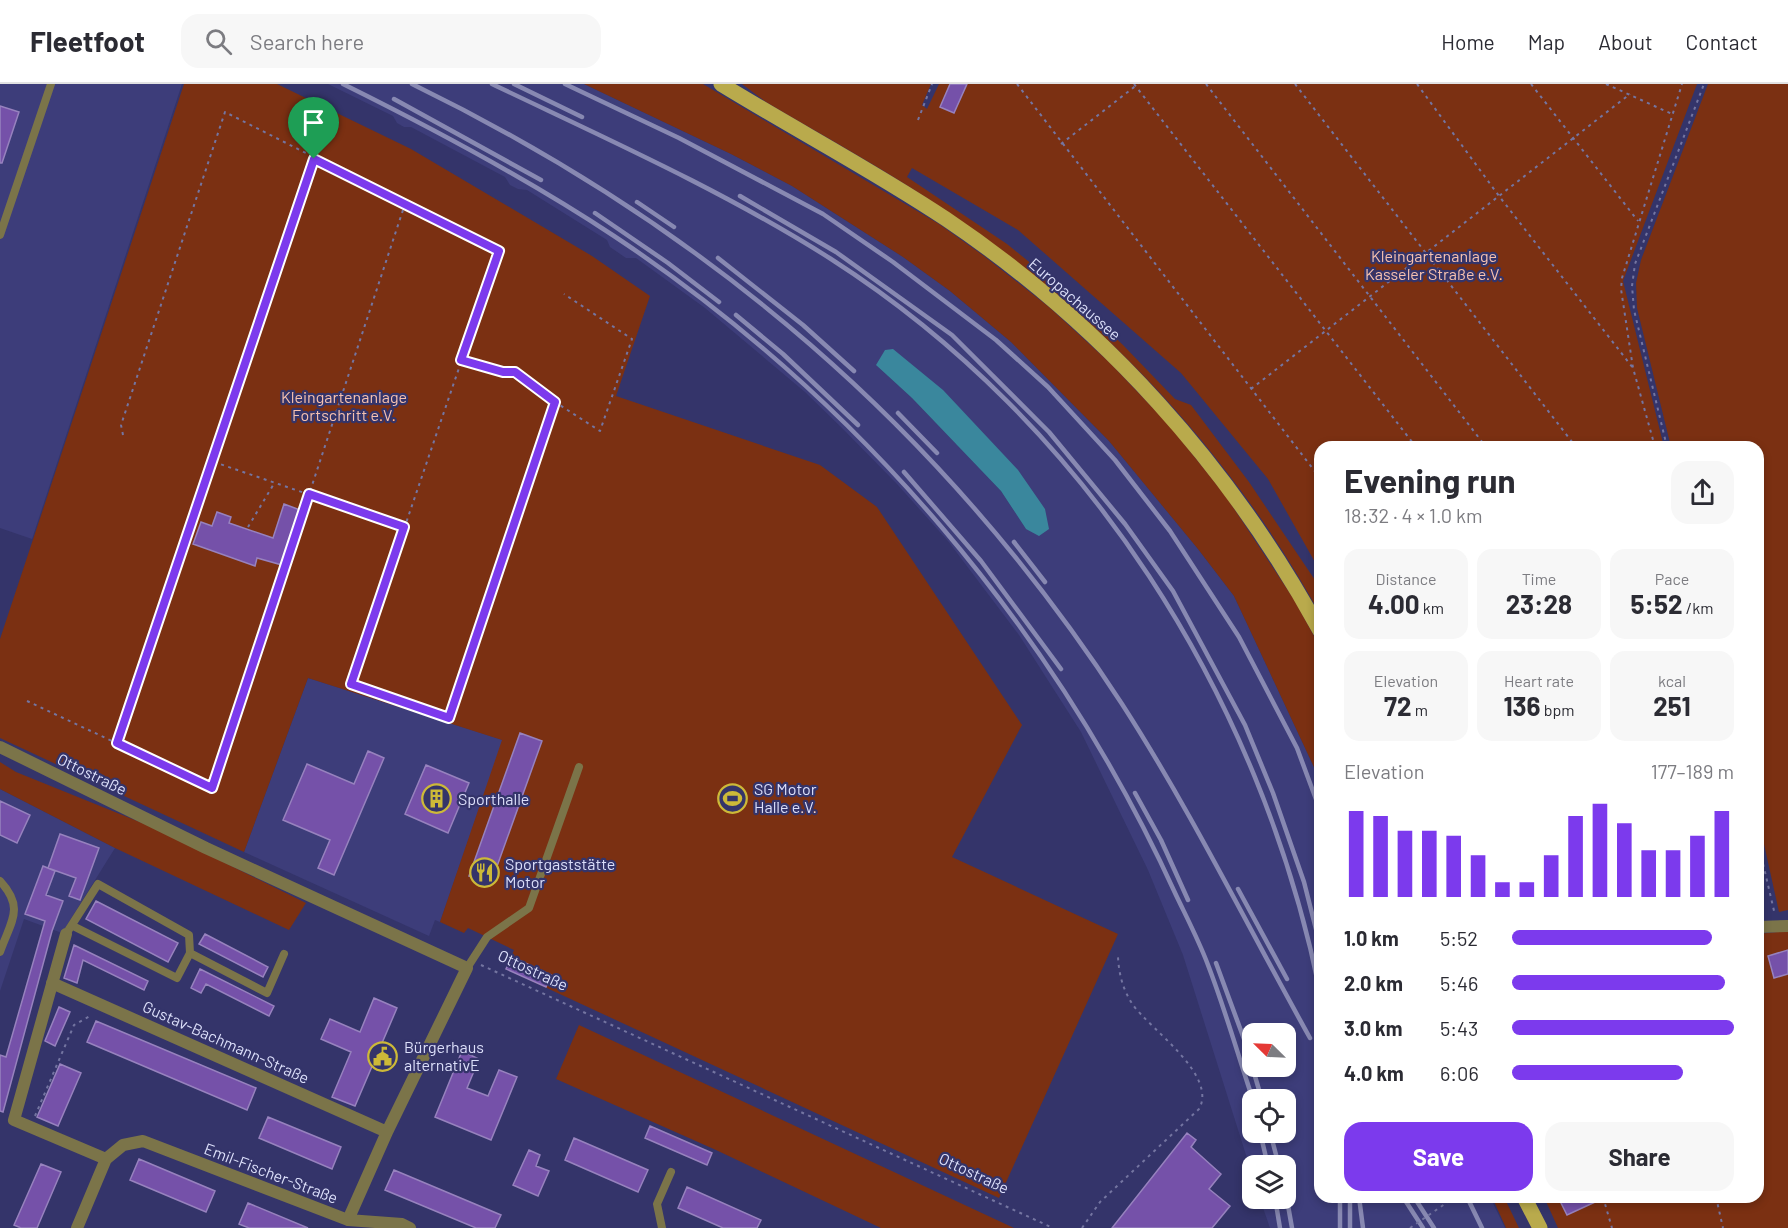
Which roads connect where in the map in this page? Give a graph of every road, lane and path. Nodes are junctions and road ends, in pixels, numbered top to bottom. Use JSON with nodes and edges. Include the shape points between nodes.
{"nodes":[{"id":1,"x":51,"y":84,"type":"edge"},
{"id":2,"x":721,"y":84,"type":"edge"},
{"id":3,"x":932,"y":84,"type":"edge"},
{"id":4,"x":1017,"y":84,"type":"edge"},
{"id":5,"x":1206,"y":84,"type":"edge"},
{"id":6,"x":1295,"y":84,"type":"edge"},
{"id":7,"x":1417,"y":84,"type":"edge"},
{"id":8,"x":1531,"y":84,"type":"edge"},
{"id":9,"x":1606,"y":84,"type":"edge"},
{"id":10,"x":1682,"y":84,"type":"edge"},
{"id":11,"x":1704,"y":84,"type":"edge"},
{"id":12,"x":1136,"y":85,"type":"edge"},
{"id":13,"x":1630,"y":94,"type":"junction"},
{"id":14,"x":1672,"y":114,"type":"junction"},
{"id":15,"x":918,"y":120,"type":"dead end"},
{"id":16,"x":1572,"y":139,"type":"junction"},
{"id":17,"x":1061,"y":144,"type":"junction"},
{"id":18,"x":314,"y":159,"type":"junction"},
{"id":19,"x":1499,"y":196,"type":"junction"},
{"id":20,"x":405,"y":204,"type":"junction"},
{"id":21,"x":1638,"y":221,"type":"junction"},
{"id":22,"x":0,"y":235,"type":"edge"},
{"id":23,"x":1426,"y":252,"type":"junction"},
{"id":24,"x":564,"y":294,"type":"dead end"},
{"id":25,"x":1370,"y":295,"type":"junction"},
{"id":26,"x":1326,"y":330,"type":"junction"},
{"id":27,"x":461,"y":360,"type":"junction"},
{"id":28,"x":1633,"y":368,"type":"junction"},
{"id":29,"x":1251,"y":389,"type":"junction"},
{"id":30,"x":555,"y":402,"type":"junction"},
{"id":31,"x":123,"y":435,"type":"dead end"},
{"id":32,"x":1411,"y":441,"type":"edge"},
{"id":33,"x":1481,"y":441,"type":"edge"},
{"id":34,"x":1571,"y":441,"type":"edge"},
{"id":35,"x":1653,"y":441,"type":"edge"},
{"id":36,"x":1666,"y":441,"type":"edge"},
{"id":37,"x":213,"y":462,"type":"junction"},
{"id":38,"x":1314,"y":470,"type":"edge"},
{"id":39,"x":275,"y":482,"type":"junction"},
{"id":40,"x":309,"y":494,"type":"junction"},
{"id":41,"x":249,"y":527,"type":"dead end"},
{"id":42,"x":404,"y":527,"type":"junction"},
{"id":43,"x":1314,"y":621,"type":"edge"},
{"id":44,"x":27,"y":701,"type":"dead end"},
{"id":45,"x":117,"y":743,"type":"junction"},
{"id":46,"x":0,"y":747,"type":"edge"},
{"id":47,"x":579,"y":767,"type":"dead end"},
{"id":48,"x":1764,"y":862,"type":"edge"},
{"id":49,"x":0,"y":881,"type":"edge"},
{"id":50,"x":1783,"y":926,"type":"edge"},
{"id":51,"x":1764,"y":927,"type":"edge"},
{"id":52,"x":70,"y":930,"type":"junction"},
{"id":53,"x":0,"y":952,"type":"edge"},
{"id":54,"x":190,"y":953,"type":"junction"},
{"id":55,"x":284,"y":954,"type":"dead end"},
{"id":56,"x":1119,"y":957,"type":"dead end"},
{"id":57,"x":467,"y":968,"type":"junction"},
{"id":58,"x":52,"y":983,"type":"junction"},
{"id":59,"x":105,"y":1006,"type":"junction"},
{"id":60,"x":30,"y":1127,"type":"junction"},
{"id":61,"x":387,"y":1132,"type":"junction"},
{"id":62,"x":106,"y":1159,"type":"junction"},
{"id":63,"x":671,"y":1172,"type":"dead end"},
{"id":64,"x":1446,"y":1203,"type":"edge"},
{"id":65,"x":1527,"y":1203,"type":"edge"},
{"id":66,"x":1605,"y":1203,"type":"edge"},
{"id":67,"x":1717,"y":1203,"type":"edge"},
{"id":68,"x":348,"y":1220,"type":"junction"},
{"id":69,"x":404,"y":1227,"type":"edge"},
{"id":70,"x":77,"y":1228,"type":"edge"},
{"id":71,"x":662,"y":1228,"type":"edge"},
{"id":72,"x":1053,"y":1228,"type":"edge"},
{"id":73,"x":1082,"y":1228,"type":"edge"},
{"id":74,"x":1410,"y":1228,"type":"edge"},
{"id":75,"x":1540,"y":1228,"type":"edge"},
{"id":76,"x":1612,"y":1228,"type":"edge"},
{"id":77,"x":1723,"y":1228,"type":"edge"}],
"edges":[{"from":1,"to":22,"type":"lane"},
{"from":2,"to":43,"type":"main road","name":"Europachaussee","via":[[946,219],[1081,325],[1174,420],[1227,486],[1279,561]]},
{"from":3,"to":15,"type":"path"},
{"from":4,"to":17,"type":"path"},
{"from":5,"to":25,"type":"path"},
{"from":6,"to":23,"type":"path"},
{"from":7,"to":19,"type":"path"},
{"from":8,"to":16,"type":"path"},
{"from":9,"to":13,"type":"path"},
{"from":10,"to":14,"type":"path"},
{"from":11,"to":36,"type":"path","via":[[1635,264],[1632,286],[1634,310]]},
{"from":12,"to":17,"type":"path"},
{"from":12,"to":26,"type":"path"},
{"from":13,"to":14,"type":"path"},
{"from":13,"to":16,"type":"path"},
{"from":14,"to":21,"type":"path"},
{"from":16,"to":19,"type":"path"},
{"from":16,"to":21,"type":"path"},
{"from":17,"to":29,"type":"path"},
{"from":18,"to":20,"type":"path"},
{"from":18,"to":31,"type":"path","via":[[225,112],[121,425]]},
{"from":18,"to":37,"type":"path"},
{"from":19,"to":23,"type":"path"},
{"from":19,"to":28,"type":"path"},
{"from":20,"to":27,"type":"path","via":[[499,251]]},
{"from":20,"to":40,"type":"path"},
{"from":21,"to":28,"type":"path","via":[[1621,289]]},
{"from":23,"to":25,"type":"path"},
{"from":23,"to":34,"type":"path"},
{"from":24,"to":30,"type":"path","via":[[632,339],[600,431]]},
{"from":25,"to":26,"type":"path"},
{"from":25,"to":33,"type":"path"},
{"from":26,"to":29,"type":"path"},
{"from":26,"to":32,"type":"path"},
{"from":27,"to":30,"type":"path","via":[[515,372]]},
{"from":27,"to":42,"type":"path"},
{"from":28,"to":35,"type":"path"},
{"from":29,"to":38,"type":"path"},
{"from":30,"to":42,"type":"path","via":[[449,718],[351,684]]},
{"from":37,"to":39,"type":"path"},
{"from":37,"to":45,"type":"path"},
{"from":39,"to":40,"type":"path"},
{"from":39,"to":41,"type":"path"},
{"from":40,"to":42,"type":"path"},
{"from":40,"to":45,"type":"path","via":[[212,788]]},
{"from":44,"to":45,"type":"path"},
{"from":46,"to":57,"type":"street","name":"Ottostraße","via":[[206,848]]},
{"from":47,"to":57,"type":"lane","via":[[529,908],[487,937]]},
{"from":48,"to":50,"type":"path"},
{"from":49,"to":53,"type":"lane","via":[[12,893],[16,907]]},
{"from":50,"to":51,"type":"street"},
{"from":52,"to":54,"type":"lane","via":[[177,978]]},
{"from":52,"to":54,"type":"lane","via":[[98,884],[189,935]]},
{"from":52,"to":58,"type":"street"},
{"from":54,"to":55,"type":"lane","via":[[267,993]]},
{"from":56,"to":73,"type":"path","via":[[1119,974],[1132,1004],[1186,1059],[1201,1090],[1202,1103],[1100,1202]]},
{"from":57,"to":61,"type":"street"},
{"from":57,"to":72,"type":"path","name":"Ottostraße","via":[[483,965]]},
{"from":58,"to":59,"type":"street","name":"Gustav-Bachmann-Straße"},
{"from":58,"to":60,"type":"street","via":[[14,1120]]},
{"from":59,"to":60,"type":"path","via":[[74,1025]]},
{"from":59,"to":61,"type":"street","name":"Gustav-Bachmann-Straße"},
{"from":60,"to":62,"type":"street"},
{"from":61,"to":68,"type":"street"},
{"from":62,"to":68,"type":"street","name":"Emil-Fischer-Straße","via":[[123,1145],[143,1141]]},
{"from":62,"to":70,"type":"street"},
{"from":63,"to":71,"type":"lane","via":[[657,1204]]},
{"from":64,"to":74,"type":"path","bridge":true},
{"from":65,"to":75,"type":"main road"},
{"from":66,"to":76,"type":"path"},
{"from":67,"to":77,"type":"path"},
{"from":68,"to":69,"type":"street","name":"Emil-Fischer-Straße"}]}
